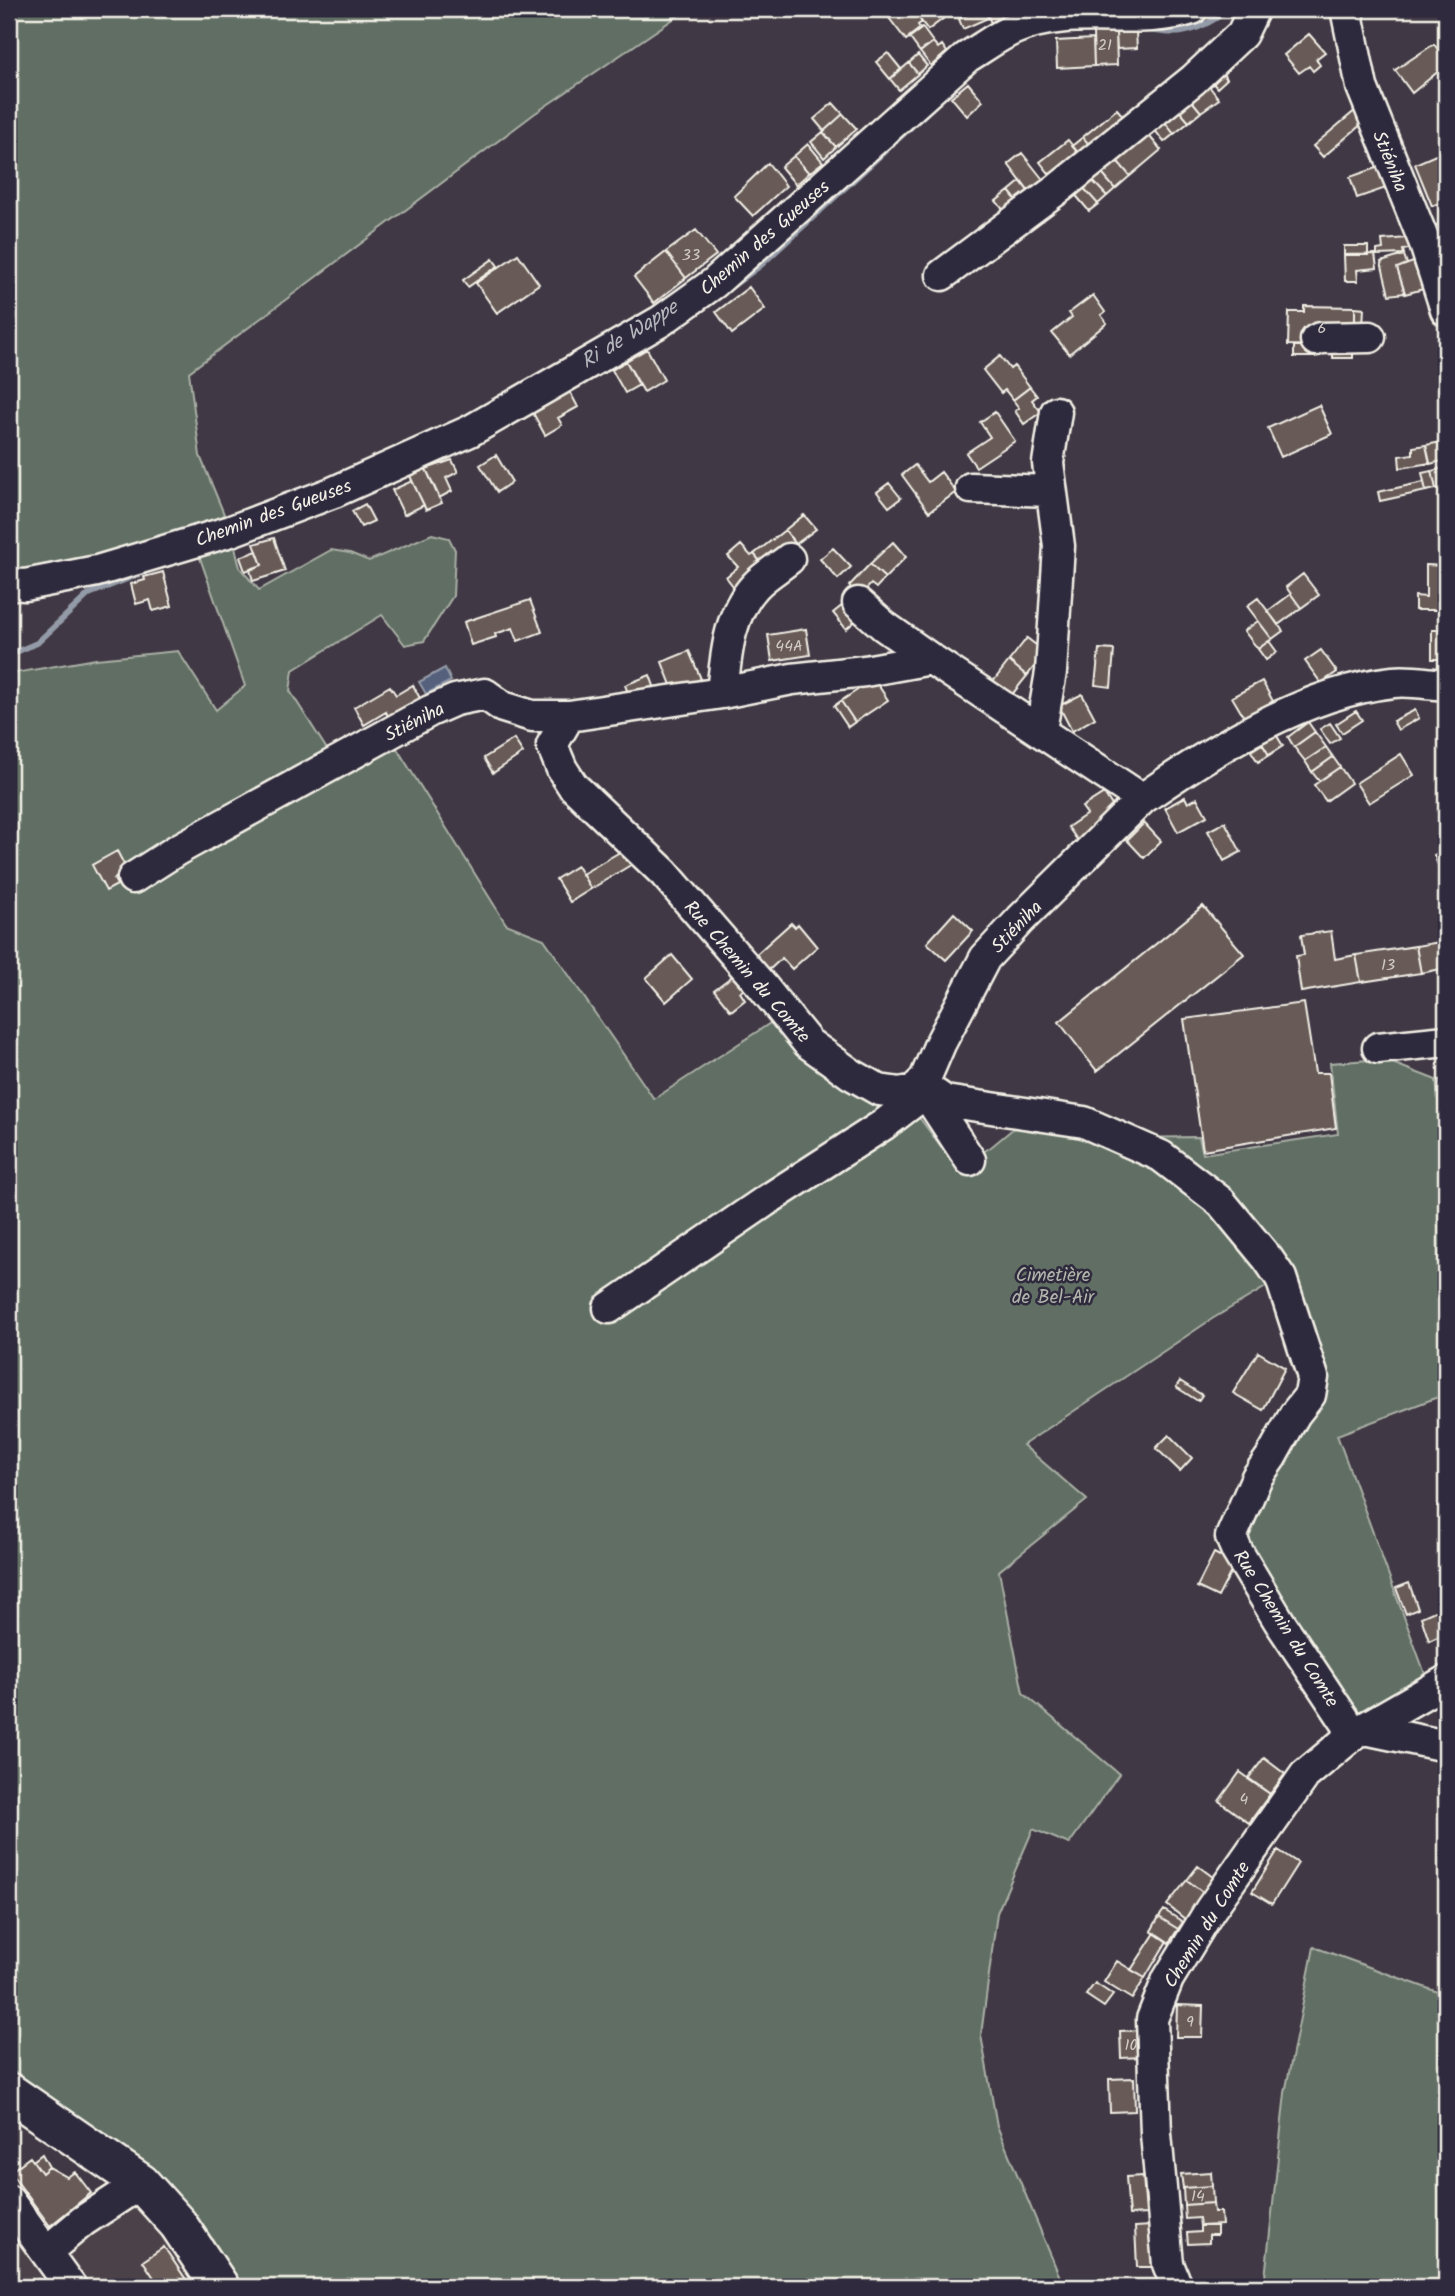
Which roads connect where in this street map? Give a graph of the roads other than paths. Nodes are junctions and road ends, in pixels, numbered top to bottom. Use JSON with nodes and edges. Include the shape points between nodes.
{"nodes":[{"id":1,"x":1192,"y":9,"type":"edge"},
{"id":2,"x":1254,"y":9,"type":"edge"},
{"id":3,"x":1346,"y":9,"type":"edge"},
{"id":4,"x":942,"y":275,"type":"dead end"},
{"id":5,"x":1446,"y":310,"type":"edge"},
{"id":6,"x":1317,"y":337,"type":"dead end"},
{"id":7,"x":1370,"y":337,"type":"dead end"},
{"id":8,"x":1056,"y":412,"type":"dead end"},
{"id":9,"x":971,"y":488,"type":"dead end"},
{"id":10,"x":1051,"y":491,"type":"junction"},
{"id":11,"x":789,"y":559,"type":"dead end"},
{"id":12,"x":9,"y":584,"type":"edge"},
{"id":13,"x":858,"y":603,"type":"dead end"},
{"id":14,"x":932,"y":659,"type":"junction"},
{"id":15,"x":1446,"y":685,"type":"edge"},
{"id":16,"x":722,"y":693,"type":"junction"},
{"id":17,"x":569,"y":716,"type":"junction"},
{"id":18,"x":1041,"y":730,"type":"junction"},
{"id":19,"x":1142,"y":799,"type":"junction"},
{"id":20,"x":133,"y":878,"type":"dead end"},
{"id":21,"x":1446,"y":1041,"type":"edge"},
{"id":22,"x":1378,"y":1048,"type":"dead end"},
{"id":23,"x":927,"y":1085,"type":"junction"},
{"id":24,"x":970,"y":1160,"type":"dead end"},
{"id":25,"x":609,"y":1308,"type":"dead end"},
{"id":26,"x":1446,"y":1681,"type":"edge"},
{"id":27,"x":1359,"y":1731,"type":"junction"},
{"id":28,"x":1446,"y":1746,"type":"edge"},
{"id":29,"x":9,"y":2092,"type":"edge"},
{"id":30,"x":141,"y":2183,"type":"junction"},
{"id":31,"x":11,"y":2208,"type":"edge"},
{"id":32,"x":46,"y":2252,"type":"junction"},
{"id":33,"x":71,"y":2287,"type":"edge"},
{"id":34,"x":219,"y":2287,"type":"edge"},
{"id":35,"x":1177,"y":2287,"type":"edge"}],
"edges":[{"from":1,"to":12,"type":"street","name":"Chemin des Gueuses","via":[[1156,15],[1072,17],[1014,29],[967,57],[714,283],[649,328],[470,431],[334,492],[231,531],[97,571]]},
{"from":2,"to":4,"type":"street","via":[[1242,34],[1193,80]]},
{"from":3,"to":5,"type":"street","name":"Stiéniha","via":[[1362,87],[1409,176]]},
{"from":6,"to":7,"type":"street"},
{"from":8,"to":10,"type":"street","via":[[1048,463]]},
{"from":9,"to":10,"type":"street"},
{"from":10,"to":18,"type":"street","via":[[1059,546],[1051,671]]},
{"from":11,"to":16,"type":"street","via":[[755,586],[741,606],[728,642]]},
{"from":13,"to":14,"type":"street"},
{"from":14,"to":16,"type":"street","name":"Stiéniha"},
{"from":14,"to":18,"type":"street"},
{"from":15,"to":19,"type":"street","name":"Stiéniha","via":[[1395,682],[1320,700],[1262,726]]},
{"from":16,"to":17,"type":"street","name":"Stiéniha"},
{"from":17,"to":20,"type":"street","name":"Stiéniha","via":[[532,716],[503,707],[485,694],[454,700]]},
{"from":17,"to":23,"type":"street","name":"Rue Chemin du Comte","via":[[552,745],[573,786],[664,873],[808,1043],[879,1090],[900,1093]]},
{"from":18,"to":19,"type":"street"},
{"from":19,"to":23,"type":"street","name":"Stiéniha","via":[[985,958],[940,1044]]},
{"from":21,"to":22,"type":"street"},
{"from":23,"to":24,"type":"street","via":[[932,1102]]},
{"from":23,"to":25,"type":"street","via":[[883,1125]]},
{"from":23,"to":27,"type":"street","name":"Rue Chemin du Comte","via":[[945,1101],[1083,1122],[1161,1156],[1221,1202],[1275,1268],[1313,1377],[1310,1395],[1257,1477],[1231,1537],[1279,1621]]},
{"from":26,"to":27,"type":"street","name":"Chemin du Comte"},
{"from":27,"to":28,"type":"street"},
{"from":27,"to":35,"type":"street","name":"Chemin du Comte","via":[[1305,1775],[1210,1910],[1168,1979],[1152,2019],[1158,2160],[1168,2264]]},
{"from":29,"to":30,"type":"main road"},
{"from":30,"to":32,"type":"street"},
{"from":30,"to":34,"type":"main road","via":[[178,2224]]},
{"from":31,"to":32,"type":"street"},
{"from":32,"to":33,"type":"street"}]}
